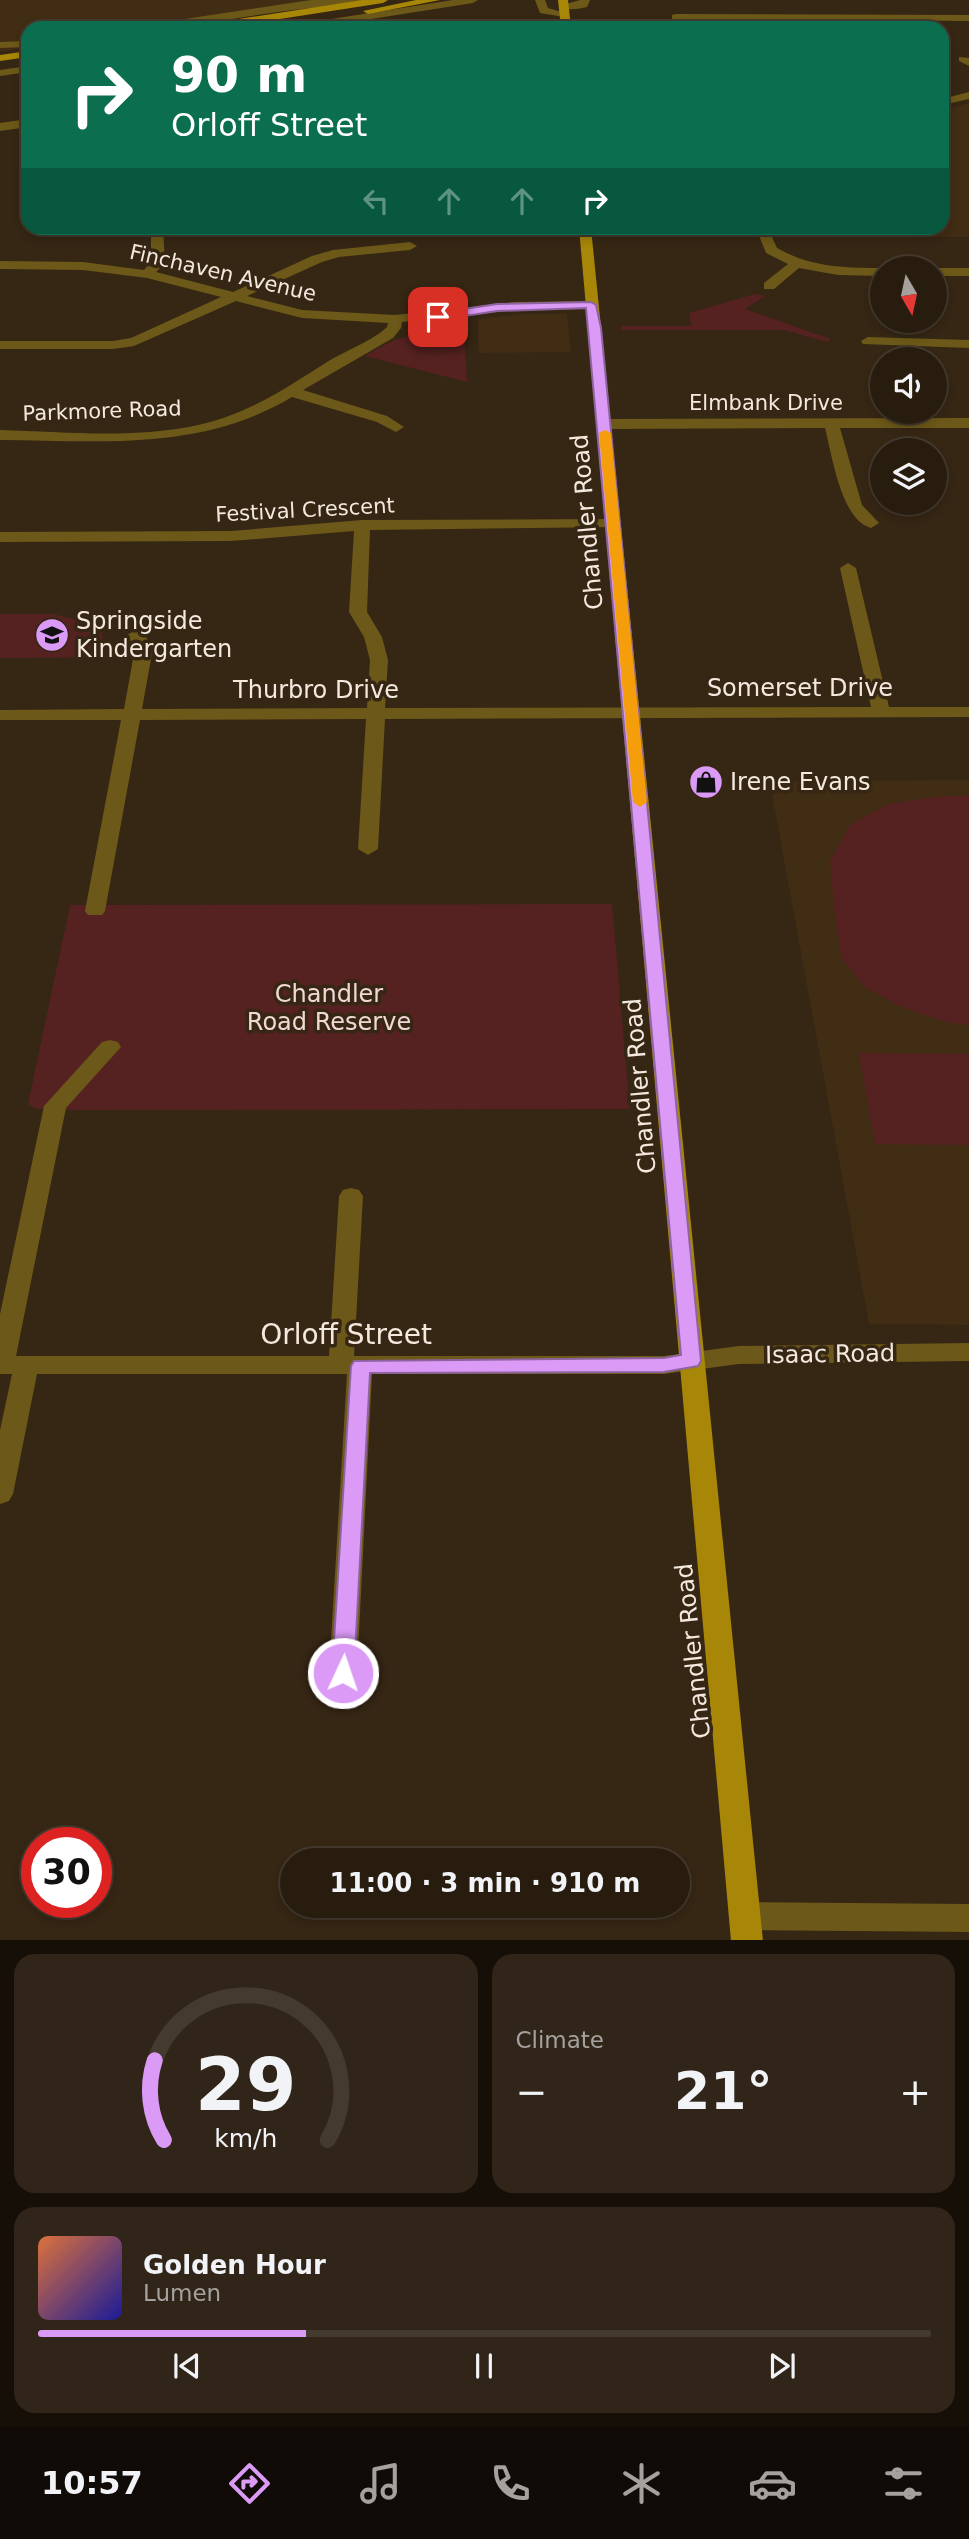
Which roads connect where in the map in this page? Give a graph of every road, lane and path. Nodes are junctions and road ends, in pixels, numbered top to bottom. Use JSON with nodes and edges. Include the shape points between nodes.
{"nodes":[{"id":1,"x":383,"y":0,"type":"edge"},
{"id":2,"x":435,"y":0,"type":"edge"},
{"id":3,"x":473,"y":0,"type":"edge"},
{"id":4,"x":540,"y":0,"type":"edge"},
{"id":5,"x":584,"y":0,"type":"edge"},
{"id":6,"x":360,"y":4,"type":"junction"},
{"id":7,"x":564,"y":7,"type":"edge"},
{"id":8,"x":386,"y":14,"type":"junction"},
{"id":9,"x":676,"y":17,"type":"dead end"},
{"id":10,"x":969,"y":18,"type":"edge"},
{"id":11,"x":192,"y":21,"type":"edge"},
{"id":12,"x":247,"y":21,"type":"edge"},
{"id":13,"x":301,"y":21,"type":"edge"},
{"id":14,"x":340,"y":21,"type":"edge"},
{"id":15,"x":397,"y":21,"type":"edge"},
{"id":16,"x":767,"y":21,"type":"edge"},
{"id":17,"x":875,"y":21,"type":"edge"},
{"id":18,"x":21,"y":44,"type":"edge"},
{"id":19,"x":0,"y":45,"type":"edge"},
{"id":20,"x":21,"y":55,"type":"edge"},
{"id":21,"x":0,"y":58,"type":"edge"},
{"id":22,"x":21,"y":64,"type":"edge"},
{"id":23,"x":0,"y":67,"type":"edge"},
{"id":24,"x":21,"y":70,"type":"edge"},
{"id":25,"x":0,"y":73,"type":"edge"},
{"id":26,"x":969,"y":95,"type":"edge"},
{"id":27,"x":949,"y":100,"type":"edge"},
{"id":28,"x":21,"y":124,"type":"edge"},
{"id":29,"x":0,"y":127,"type":"edge"},
{"id":30,"x":157,"y":235,"type":"edge"},
{"id":31,"x":585,"y":235,"type":"edge"},
{"id":32,"x":765,"y":235,"type":"edge"},
{"id":33,"x":410,"y":246,"type":"dead end"},
{"id":34,"x":796,"y":264,"type":"junction"},
{"id":35,"x":0,"y":265,"type":"edge"},
{"id":36,"x":870,"y":272,"type":"edge"},
{"id":37,"x":947,"y":272,"type":"edge"},
{"id":38,"x":969,"y":272,"type":"edge"},
{"id":39,"x":147,"y":274,"type":"junction"},
{"id":40,"x":769,"y":286,"type":"dead end"},
{"id":41,"x":234,"y":297,"type":"junction"},
{"id":42,"x":591,"y":305,"type":"junction"},
{"id":43,"x":395,"y":320,"type":"junction"},
{"id":44,"x":868,"y":341,"type":"dead end"},
{"id":45,"x":969,"y":344,"type":"edge"},
{"id":46,"x":0,"y":345,"type":"edge"},
{"id":47,"x":289,"y":391,"type":"junction"},
{"id":48,"x":969,"y":423,"type":"edge"},
{"id":49,"x":604,"y":424,"type":"junction"},
{"id":50,"x":831,"y":424,"type":"junction"},
{"id":51,"x":396,"y":427,"type":"dead end"},
{"id":52,"x":0,"y":435,"type":"edge"},
{"id":53,"x":871,"y":523,"type":"dead end"},
{"id":54,"x":362,"y":524,"type":"junction"},
{"id":55,"x":613,"y":524,"type":"junction"},
{"id":56,"x":0,"y":537,"type":"edge"},
{"id":57,"x":848,"y":568,"type":"dead end"},
{"id":58,"x":136,"y":635,"type":"dead end"},
{"id":59,"x":969,"y":712,"type":"edge"},
{"id":60,"x":631,"y":713,"type":"junction"},
{"id":61,"x":881,"y":713,"type":"junction"},
{"id":62,"x":0,"y":715,"type":"edge"},
{"id":63,"x":133,"y":715,"type":"junction"},
{"id":64,"x":378,"y":715,"type":"junction"},
{"id":65,"x":368,"y":849,"type":"dead end"},
{"id":66,"x":95,"y":911,"type":"dead end"},
{"id":67,"x":110,"y":1047,"type":"dead end"},
{"id":68,"x":351,"y":1196,"type":"dead end"},
{"id":69,"x":969,"y":1352,"type":"edge"},
{"id":70,"x":691,"y":1361,"type":"junction"},
{"id":71,"x":9,"y":1365,"type":"edge"},
{"id":72,"x":351,"y":1366,"type":"junction"},
{"id":73,"x":0,"y":1494,"type":"edge"},
{"id":74,"x":343,"y":1673,"type":"dead end"},
{"id":75,"x":969,"y":1918,"type":"edge"},
{"id":76,"x":746,"y":1928,"type":"edge"}],
"edges":[{"from":1,"to":6,"type":"main road"},
{"from":2,"to":13,"type":"main road"},
{"from":3,"to":8,"type":"street"},
{"from":4,"to":7,"type":"street","via":[[543,11]]},
{"from":5,"to":7,"type":"street","via":[[583,5]]},
{"from":6,"to":11,"type":"street","via":[[319,2]]},
{"from":6,"to":12,"type":"main road"},
{"from":8,"to":14,"type":"street"},
{"from":8,"to":15,"type":"street"},
{"from":9,"to":16,"type":"street"},
{"from":10,"to":17,"type":"street"},
{"from":18,"to":19,"type":"street"},
{"from":20,"to":21,"type":"main road"},
{"from":22,"to":23,"type":"main road"},
{"from":24,"to":25,"type":"street"},
{"from":26,"to":27,"type":"street"},
{"from":28,"to":29,"type":"street"},
{"from":30,"to":39,"type":"street","via":[[158,263]]},
{"from":31,"to":42,"type":"main road","name":"Chandler Road"},
{"from":32,"to":34,"type":"street","via":[[771,250]]},
{"from":33,"to":41,"type":"street","via":[[338,253]]},
{"from":34,"to":36,"type":"street","via":[[820,270]]},
{"from":34,"to":40,"type":"street"},
{"from":35,"to":39,"type":"street","name":"Finchaven Avenue","via":[[83,266]]},
{"from":37,"to":38,"type":"street"},
{"from":39,"to":41,"type":"street","name":"Finchaven Avenue"},
{"from":41,"to":43,"type":"street","name":"Finchaven Avenue","via":[[302,314]]},
{"from":41,"to":46,"type":"street","via":[[124,344]]},
{"from":42,"to":43,"type":"street","via":[[516,306]]},
{"from":42,"to":49,"type":"main road","name":"Chandler Road"},
{"from":43,"to":47,"type":"street","name":"Parkmore Road","via":[[388,335]]},
{"from":44,"to":45,"type":"street"},
{"from":47,"to":51,"type":"street"},
{"from":47,"to":52,"type":"street","name":"Parkmore Road","via":[[241,417],[181,431]]},
{"from":48,"to":50,"type":"street","name":"Elmbank Drive"},
{"from":49,"to":50,"type":"street","name":"Elmbank Drive"},
{"from":49,"to":55,"type":"main road","name":"Chandler Road"},
{"from":50,"to":53,"type":"street","via":[[854,506]]},
{"from":54,"to":55,"type":"street","name":"Festival Crescent"},
{"from":54,"to":56,"type":"street","name":"Festival Crescent","via":[[231,537]]},
{"from":54,"to":64,"type":"street","via":[[358,612],[373,637],[379,660]]},
{"from":55,"to":60,"type":"main road","name":"Chandler Road"},
{"from":57,"to":61,"type":"street"},
{"from":58,"to":63,"type":"street","via":[[144,648]]},
{"from":59,"to":61,"type":"street","name":"Somerset Drive"},
{"from":60,"to":61,"type":"street","name":"Somerset Drive"},
{"from":60,"to":64,"type":"street","name":"Thurbro Drive"},
{"from":60,"to":70,"type":"main road","name":"Chandler Road"},
{"from":62,"to":63,"type":"street","name":"Thurbro Drive"},
{"from":63,"to":64,"type":"street","name":"Thurbro Drive"},
{"from":63,"to":66,"type":"street"},
{"from":64,"to":65,"type":"street"},
{"from":67,"to":71,"type":"street","via":[[55,1106]]},
{"from":68,"to":72,"type":"street"},
{"from":69,"to":70,"type":"street","name":"Isaac Road","via":[[739,1355]]},
{"from":70,"to":72,"type":"street","name":"Orloff Street","via":[[664,1365]]},
{"from":70,"to":76,"type":"main road","name":"Chandler Road"},
{"from":71,"to":72,"type":"street","name":"Orloff Street"},
{"from":71,"to":73,"type":"street"},
{"from":72,"to":74,"type":"street"},
{"from":75,"to":76,"type":"street"}]}
